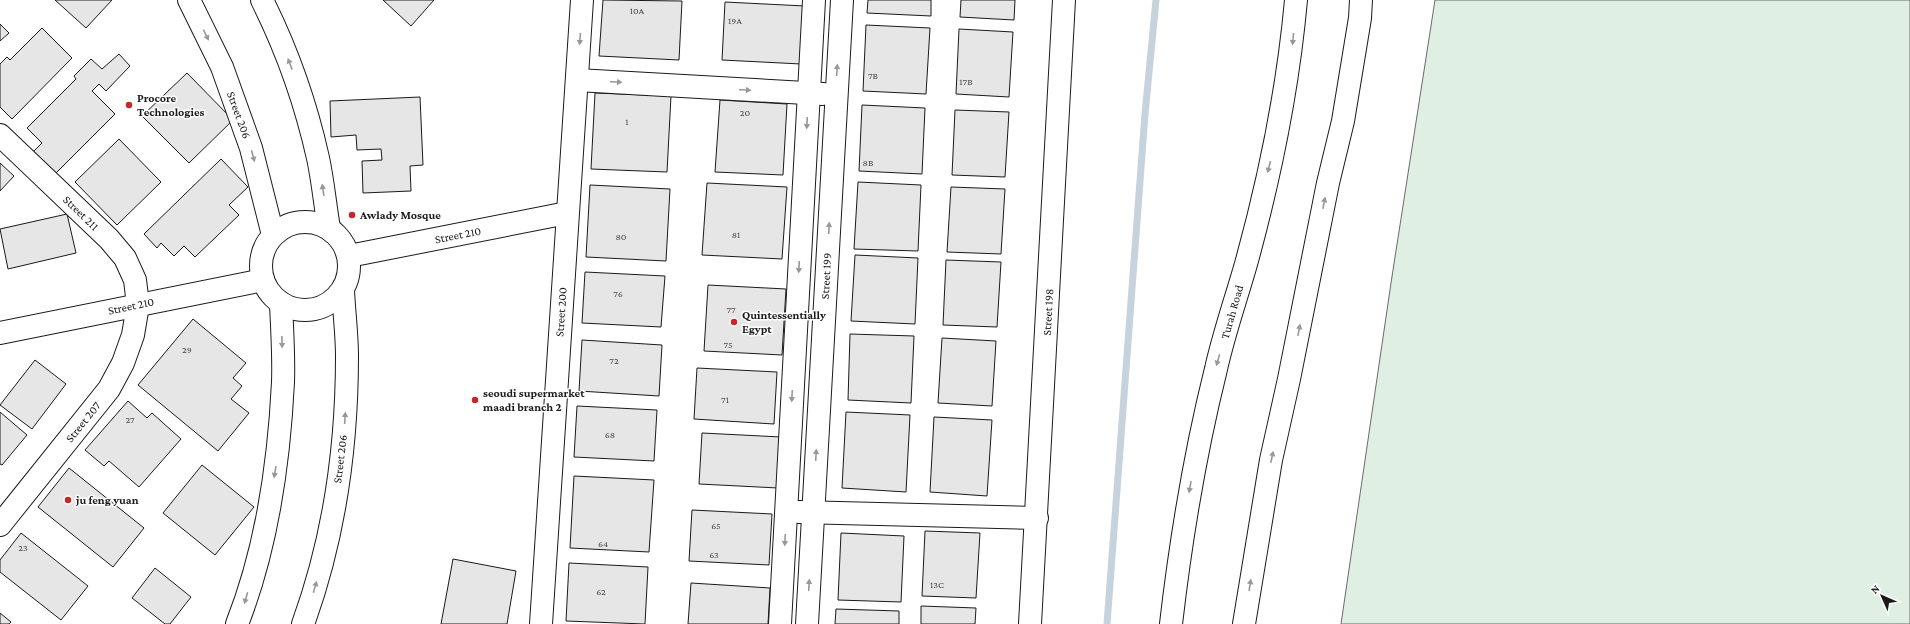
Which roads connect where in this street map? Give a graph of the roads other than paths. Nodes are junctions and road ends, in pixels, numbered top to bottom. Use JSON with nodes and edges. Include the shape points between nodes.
{"nodes":[{"id":1,"x":189,"y":0,"type":"edge"},
{"id":2,"x":262,"y":0,"type":"edge"},
{"id":3,"x":582,"y":0,"type":"edge"},
{"id":4,"x":814,"y":0,"type":"edge"},
{"id":5,"x":842,"y":0,"type":"edge"},
{"id":6,"x":1064,"y":0,"type":"edge"},
{"id":7,"x":1296,"y":0,"type":"edge"},
{"id":8,"x":1361,"y":0,"type":"edge"},
{"id":9,"x":577,"y":80,"type":"junction"},
{"id":10,"x":809,"y":93,"type":"junction"},
{"id":11,"x":836,"y":95,"type":"junction"},
{"id":12,"x":0,"y":135,"type":"edge"},
{"id":13,"x":567,"y":213,"type":"junction"},
{"id":14,"x":329,"y":228,"type":"junction"},
{"id":15,"x":274,"y":235,"type":"junction"},
{"id":16,"x":348,"y":256,"type":"junction"},
{"id":17,"x":263,"y":280,"type":"junction"},
{"id":18,"x":343,"y":290,"type":"junction"},
{"id":19,"x":281,"y":303,"type":"junction"},
{"id":20,"x":138,"y":305,"type":"junction"},
{"id":21,"x":0,"y":333,"type":"edge"},
{"id":22,"x":786,"y":511,"type":"junction"},
{"id":23,"x":813,"y":512,"type":"junction"},
{"id":24,"x":1037,"y":518,"type":"junction"},
{"id":25,"x":0,"y":525,"type":"edge"},
{"id":26,"x":237,"y":624,"type":"edge"},
{"id":27,"x":303,"y":624,"type":"edge"},
{"id":28,"x":541,"y":624,"type":"edge"},
{"id":29,"x":780,"y":624,"type":"edge"},
{"id":30,"x":807,"y":624,"type":"edge"},
{"id":31,"x":1030,"y":624,"type":"edge"},
{"id":32,"x":1171,"y":624,"type":"edge"},
{"id":33,"x":1244,"y":624,"type":"edge"}],
"edges":[{"from":1,"to":15,"type":"street","name":"Street 206","one_way":true,"via":[[222,67],[251,148]]},
{"from":14,"to":2,"type":"street","one_way":true,"via":[[318,159],[301,93]]},
{"from":3,"to":9,"type":"street","name":"Street 200","one_way":true},
{"from":4,"to":10,"type":"street"},
{"from":11,"to":5,"type":"street","name":"Street 199","one_way":true},
{"from":6,"to":24,"type":"street","name":"Street 198"},
{"from":7,"to":32,"type":"street","name":"Turah Road","one_way":true,"via":[[1281,120],[1201,431],[1187,507]]},
{"from":33,"to":8,"type":"street","one_way":true,"via":[[1271,460],[1290,380],[1328,183],[1343,120]]},
{"from":9,"to":10,"type":"street","one_way":true},
{"from":9,"to":13,"type":"street","name":"Street 200"},
{"from":10,"to":11,"type":"street"},
{"from":10,"to":22,"type":"street","one_way":true},
{"from":23,"to":11,"type":"street","name":"Street 199","one_way":true},
{"from":12,"to":20,"type":"street","name":"Street 211","via":[[109,239],[125,258],[135,280]]},
{"from":13,"to":16,"type":"street","name":"Street 210"},
{"from":13,"to":28,"type":"street","name":"Street 200"},
{"from":14,"to":15,"type":"street","via":[[315,222],[300,222],[285,226]]},
{"from":14,"to":16,"type":"street","via":[[342,240]]},
{"from":15,"to":17,"type":"street","via":[[264,249],[261,264]]},
{"from":16,"to":18,"type":"street","via":[[349,273]]},
{"from":17,"to":19,"type":"street","via":[[270,293]]},
{"from":17,"to":20,"type":"street","name":"Street 210"},
{"from":18,"to":19,"type":"street","via":[[331,302],[314,309],[297,309]]},
{"from":27,"to":18,"type":"street","name":"Street 206","one_way":true,"via":[[326,549],[338,484],[345,420],[347,355]]},
{"from":19,"to":26,"type":"street","one_way":true,"via":[[283,381],[277,458],[264,535]]},
{"from":20,"to":21,"type":"street","name":"Street 210"},
{"from":20,"to":25,"type":"street","name":"Street 207","via":[[123,363],[109,390]]},
{"from":22,"to":23,"type":"street"},
{"from":22,"to":29,"type":"street","one_way":true},
{"from":23,"to":24,"type":"street"},
{"from":30,"to":23,"type":"street","name":"Street 199","one_way":true},
{"from":24,"to":31,"type":"street","name":"Street 198"}]}
